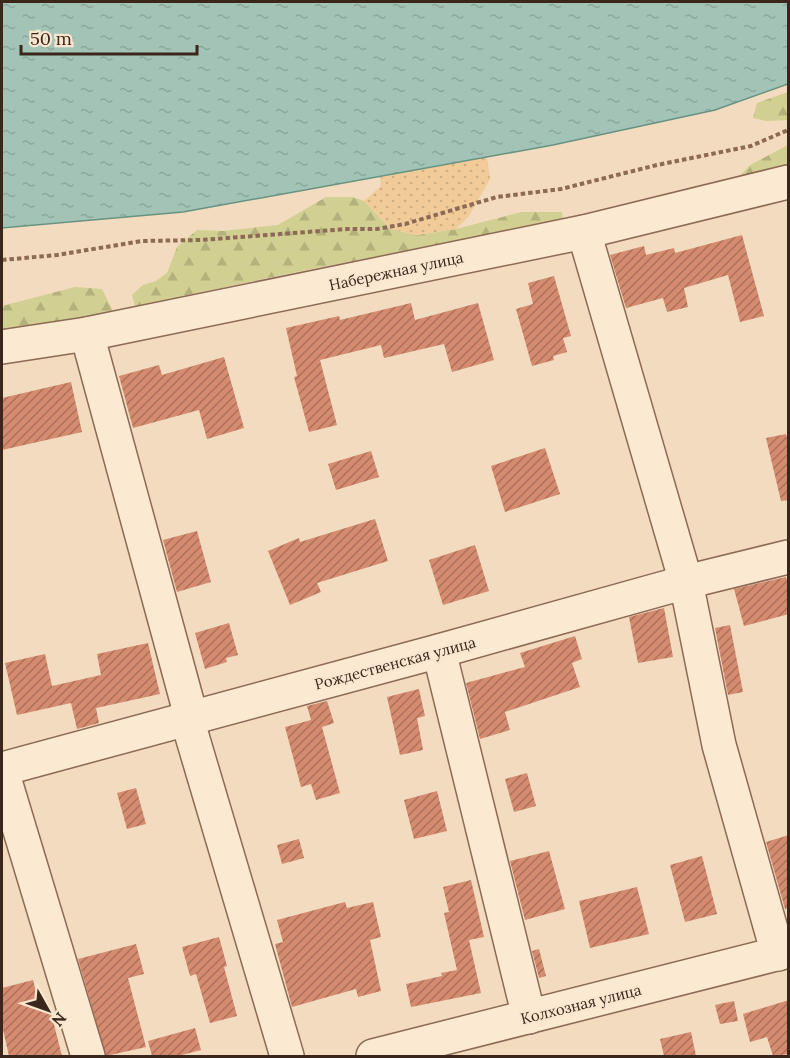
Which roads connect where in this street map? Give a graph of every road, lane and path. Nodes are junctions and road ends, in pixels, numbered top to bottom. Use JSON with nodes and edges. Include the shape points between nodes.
{"nodes":[{"id":1,"x":789,"y":130,"type":"edge"},
{"id":2,"x":789,"y":182,"type":"edge"},
{"id":3,"x":584,"y":232,"type":"junction"},
{"id":4,"x":2,"y":260,"type":"edge"},
{"id":5,"x":87,"y":334,"type":"junction"},
{"id":6,"x":2,"y":347,"type":"edge"},
{"id":7,"x":789,"y":556,"type":"edge"},
{"id":8,"x":686,"y":582,"type":"junction"},
{"id":9,"x":439,"y":651,"type":"junction"},
{"id":10,"x":187,"y":718,"type":"junction"},
{"id":11,"x":2,"y":770,"type":"edge"},
{"id":12,"x":783,"y":952,"type":"edge"},
{"id":13,"x":528,"y":1017,"type":"junction"},
{"id":14,"x":88,"y":1056,"type":"edge"},
{"id":15,"x":286,"y":1056,"type":"edge"},
{"id":16,"x":373,"y":1056,"type":"edge"}],
"edges":[{"from":1,"to":4,"type":"path","via":[[751,146],[561,189],[497,197],[377,229],[142,241]]},
{"from":2,"to":3,"type":"street","name":"Набережная улица"},
{"from":3,"to":5,"type":"street","name":"Набережная улица"},
{"from":3,"to":8,"type":"street"},
{"from":5,"to":6,"type":"street","name":"Набережная улица"},
{"from":5,"to":10,"type":"street","via":[[188,705]]},
{"from":7,"to":8,"type":"street","name":"Рождественская улица"},
{"from":8,"to":9,"type":"street","name":"Рождественская улица"},
{"from":8,"to":12,"type":"street","via":[[719,745]]},
{"from":9,"to":10,"type":"street","name":"Рождественская улица"},
{"from":9,"to":13,"type":"street"},
{"from":10,"to":11,"type":"street","name":"Рождественская улица"},
{"from":10,"to":15,"type":"street"},
{"from":11,"to":14,"type":"street"},
{"from":12,"to":13,"type":"street","name":"Колхозная улица"},
{"from":13,"to":16,"type":"street","name":"Колхозная улица"}]}
